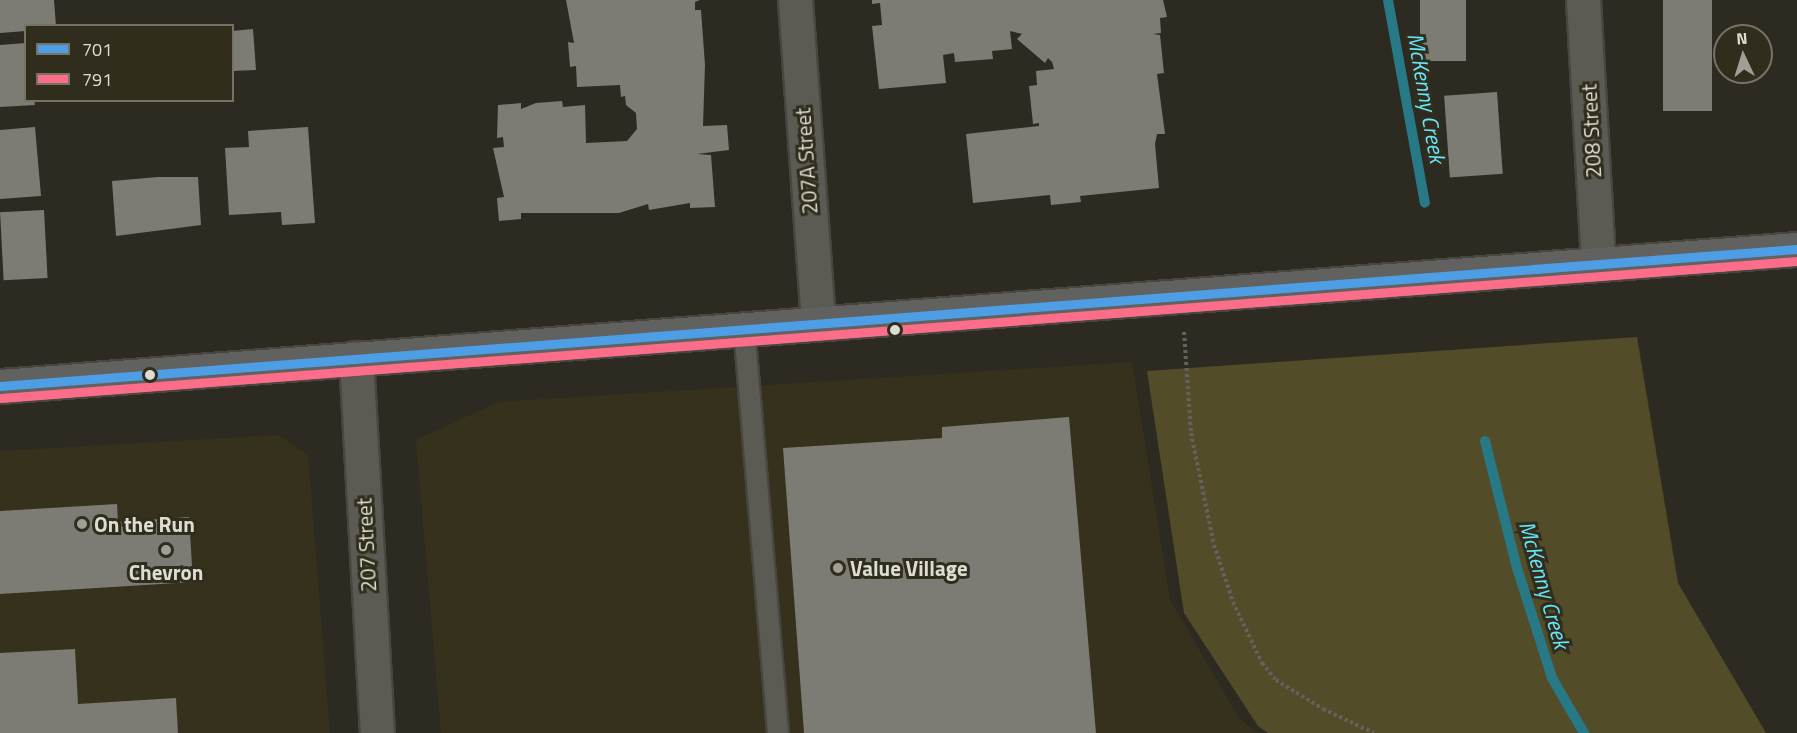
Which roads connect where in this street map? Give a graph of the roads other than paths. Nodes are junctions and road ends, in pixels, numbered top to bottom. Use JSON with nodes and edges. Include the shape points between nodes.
{"nodes":[{"id":1,"x":795,"y":0,"type":"edge"},
{"id":2,"x":1583,"y":0,"type":"edge"},
{"id":3,"x":1797,"y":249,"type":"edge"},
{"id":4,"x":1598,"y":262,"type":"junction"},
{"id":5,"x":818,"y":322,"type":"junction"},
{"id":6,"x":744,"y":327,"type":"junction"},
{"id":7,"x":356,"y":358,"type":"junction"},
{"id":8,"x":0,"y":386,"type":"edge"},
{"id":9,"x":377,"y":733,"type":"edge"},
{"id":10,"x":778,"y":733,"type":"edge"}],
"edges":[{"from":1,"to":5,"type":"street","name":"207A Street"},
{"from":2,"to":4,"type":"street","name":"208 Street"},
{"from":3,"to":4,"type":"main road"},
{"from":4,"to":5,"type":"main road"},
{"from":5,"to":6,"type":"main road"},
{"from":6,"to":7,"type":"main road"},
{"from":6,"to":10,"type":"lane"},
{"from":7,"to":8,"type":"main road"},
{"from":7,"to":9,"type":"street","name":"207 Street"}]}
